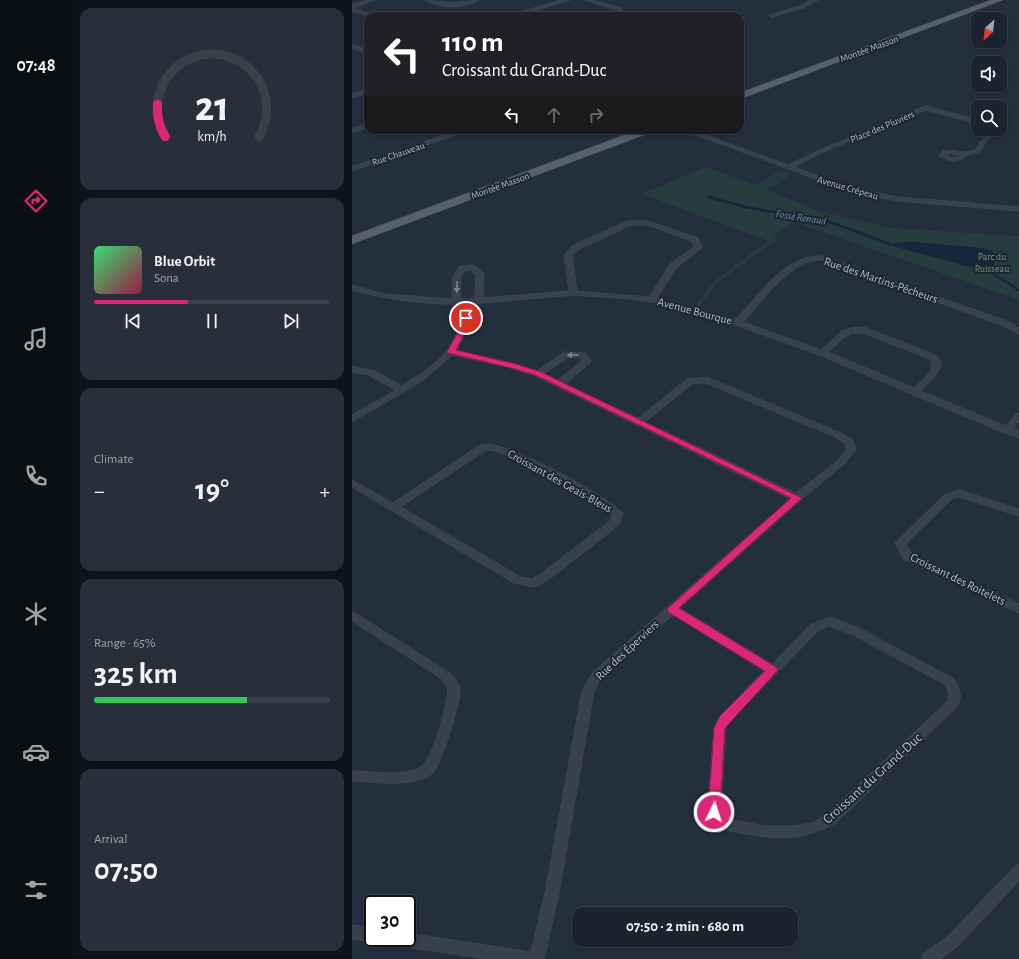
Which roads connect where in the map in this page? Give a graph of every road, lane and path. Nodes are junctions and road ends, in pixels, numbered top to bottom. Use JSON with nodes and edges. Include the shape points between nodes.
{"nodes":[{"id":1,"x":372,"y":0,"type":"edge"},
{"id":2,"x":428,"y":0,"type":"edge"},
{"id":3,"x":476,"y":0,"type":"edge"},
{"id":4,"x":567,"y":0,"type":"edge"},
{"id":5,"x":588,"y":0,"type":"edge"},
{"id":6,"x":813,"y":0,"type":"edge"},
{"id":7,"x":984,"y":0,"type":"edge"},
{"id":8,"x":999,"y":0,"type":"edge"},
{"id":9,"x":352,"y":8,"type":"edge"},
{"id":10,"x":364,"y":12,"type":"edge"},
{"id":11,"x":525,"y":12,"type":"edge"},
{"id":12,"x":620,"y":12,"type":"edge"},
{"id":13,"x":772,"y":15,"type":"dead end"},
{"id":14,"x":352,"y":46,"type":"edge"},
{"id":15,"x":364,"y":50,"type":"edge"},
{"id":16,"x":352,"y":88,"type":"edge"},
{"id":17,"x":744,"y":89,"type":"edge"},
{"id":18,"x":364,"y":92,"type":"edge"},
{"id":19,"x":364,"y":92,"type":"edge"},
{"id":20,"x":744,"y":95,"type":"edge"},
{"id":21,"x":352,"y":96,"type":"edge"},
{"id":22,"x":971,"y":120,"type":"edge"},
{"id":23,"x":364,"y":126,"type":"edge"},
{"id":24,"x":352,"y":130,"type":"edge"},
{"id":25,"x":454,"y":134,"type":"edge"},
{"id":26,"x":620,"y":134,"type":"edge"},
{"id":27,"x":636,"y":134,"type":"edge"},
{"id":28,"x":697,"y":134,"type":"edge"},
{"id":29,"x":987,"y":136,"type":"edge"},
{"id":30,"x":962,"y":155,"type":"dead end"},
{"id":31,"x":789,"y":167,"type":"junction"},
{"id":32,"x":352,"y":169,"type":"edge"},
{"id":33,"x":503,"y":180,"type":"junction"},
{"id":34,"x":1019,"y":209,"type":"edge"},
{"id":35,"x":352,"y":232,"type":"edge"},
{"id":36,"x":352,"y":240,"type":"edge"},
{"id":37,"x":352,"y":287,"type":"edge"},
{"id":38,"x":573,"y":293,"type":"junction"},
{"id":39,"x":652,"y":299,"type":"junction"},
{"id":40,"x":479,"y":301,"type":"junction"},
{"id":41,"x":456,"y":302,"type":"junction"},
{"id":42,"x":468,"y":302,"type":"junction"},
{"id":43,"x":738,"y":322,"type":"junction"},
{"id":44,"x":1019,"y":331,"type":"edge"},
{"id":45,"x":451,"y":352,"type":"junction"},
{"id":46,"x":822,"y":353,"type":"junction"},
{"id":47,"x":352,"y":369,"type":"edge"},
{"id":48,"x":538,"y":374,"type":"junction"},
{"id":49,"x":559,"y":384,"type":"junction"},
{"id":50,"x":401,"y":389,"type":"junction"},
{"id":51,"x":916,"y":391,"type":"junction"},
{"id":52,"x":1019,"y":416,"type":"edge"},
{"id":53,"x":352,"y":419,"type":"edge"},
{"id":54,"x":639,"y":422,"type":"junction"},
{"id":55,"x":1007,"y":431,"type":"junction"},
{"id":56,"x":1019,"y":435,"type":"edge"},
{"id":57,"x":352,"y":483,"type":"edge"},
{"id":58,"x":797,"y":498,"type":"junction"},
{"id":59,"x":394,"y":507,"type":"junction"},
{"id":60,"x":1019,"y":513,"type":"edge"},
{"id":61,"x":672,"y":609,"type":"junction"},
{"id":62,"x":1019,"y":609,"type":"edge"},
{"id":63,"x":352,"y":615,"type":"edge"},
{"id":64,"x":772,"y":670,"type":"junction"},
{"id":65,"x":352,"y":776,"type":"edge"},
{"id":66,"x":1019,"y":871,"type":"edge"},
{"id":67,"x":352,"y":932,"type":"edge"},
{"id":68,"x":364,"y":934,"type":"edge"},
{"id":69,"x":416,"y":942,"type":"edge"},
{"id":70,"x":533,"y":959,"type":"edge"},
{"id":71,"x":537,"y":959,"type":"edge"},
{"id":72,"x":928,"y":959,"type":"edge"}],
"edges":[{"from":1,"to":9,"type":"street"},
{"from":2,"to":3,"type":"street","via":[[454,6]]},
{"from":4,"to":11,"type":"street"},
{"from":5,"to":12,"type":"street","via":[[619,9]]},
{"from":6,"to":13,"type":"street","via":[[801,7]]},
{"from":7,"to":17,"type":"main road","name":"Montée Masson"},
{"from":8,"to":20,"type":"main road","name":"Montée Masson"},
{"from":9,"to":10,"type":"street"},
{"from":14,"to":15,"type":"street"},
{"from":16,"to":18,"type":"street"},
{"from":19,"to":21,"type":"street"},
{"from":22,"to":31,"type":"street","name":"Place des Pluviers","via":[[926,108]]},
{"from":23,"to":24,"type":"street"},
{"from":25,"to":32,"type":"street","name":"Rue Chauveau"},
{"from":26,"to":33,"type":"main road","name":"Montée Masson"},
{"from":27,"to":33,"type":"main road","name":"Montée Masson"},
{"from":28,"to":31,"type":"street","name":"Avenue Crépeau"},
{"from":29,"to":30,"type":"street","via":[[977,151]]},
{"from":31,"to":34,"type":"street","name":"Avenue Crépeau","via":[[846,188],[889,198]]},
{"from":33,"to":35,"type":"main road","name":"Montée Masson"},
{"from":33,"to":36,"type":"main road","name":"Montée Masson"},
{"from":37,"to":41,"type":"street","name":"Avenue Bourque","via":[[383,296]]},
{"from":38,"to":39,"type":"street","name":"Avenue Bourque"},
{"from":38,"to":39,"type":"street","via":[[568,255],[575,248],[631,224],[648,223],[695,240],[698,248],[673,266]]},
{"from":38,"to":40,"type":"street","name":"Avenue Bourque"},
{"from":39,"to":43,"type":"street","name":"Avenue Bourque"},
{"from":40,"to":41,"type":"street","one_way":true,"via":[[480,274],[473,267],[462,269],[457,276]]},
{"from":40,"to":42,"type":"street","name":"Avenue Bourque"},
{"from":41,"to":42,"type":"street","name":"Avenue Bourque"},
{"from":42,"to":45,"type":"street","via":[[465,324]]},
{"from":43,"to":44,"type":"street","name":"Rue des Martins-Pêcheurs","via":[[782,275],[801,261],[822,258],[1004,323]]},
{"from":43,"to":46,"type":"street","name":"Avenue Bourque"},
{"from":45,"to":48,"type":"street"},
{"from":45,"to":50,"type":"street"},
{"from":46,"to":51,"type":"street","name":"Avenue Bourque"},
{"from":46,"to":51,"type":"street","via":[[846,331],[856,329],[930,356],[936,360],[937,366]]},
{"from":47,"to":50,"type":"street","via":[[370,372]]},
{"from":48,"to":49,"type":"street"},
{"from":49,"to":48,"type":"street","one_way":true,"via":[[587,362],[583,355],[567,354]]},
{"from":49,"to":54,"type":"street"},
{"from":50,"to":53,"type":"street"},
{"from":51,"to":55,"type":"street","name":"Avenue Bourque"},
{"from":52,"to":55,"type":"street"},
{"from":54,"to":58,"type":"street"},
{"from":54,"to":58,"type":"street","name":"Rue des Éperviers","via":[[690,381],[707,380],[850,442],[851,450],[840,463]]},
{"from":55,"to":56,"type":"street","name":"Avenue Bourque"},
{"from":57,"to":59,"type":"street","name":"Croissant des Geais-Bleus"},
{"from":58,"to":61,"type":"street","name":"Rue des Éperviers"},
{"from":59,"to":59,"type":"street","name":"Croissant des Geais-Bleus","via":[[518,580],[533,583],[615,522],[618,514],[612,508],[501,449],[489,447],[474,453]]},
{"from":60,"to":62,"type":"street","name":"Croissant des Roitelets","via":[[959,493],[948,497],[900,543],[907,556]]},
{"from":61,"to":64,"type":"street"},
{"from":61,"to":71,"type":"street","name":"Rue des Éperviers","via":[[596,676],[588,691],[552,893]]},
{"from":63,"to":65,"type":"street","via":[[446,676],[454,689],[437,754],[427,770],[409,777]]},
{"from":64,"to":64,"type":"street","name":"Croissant du Grand-Duc","via":[[724,720],[720,728],[714,812],[730,825],[765,832],[792,832],[814,828],[831,819],[953,704],[956,697],[950,682],[942,677],[855,631],[829,622],[814,628]]},
{"from":66,"to":72,"type":"street","via":[[952,942]]},
{"from":67,"to":68,"type":"street"},
{"from":69,"to":70,"type":"street"}]}
